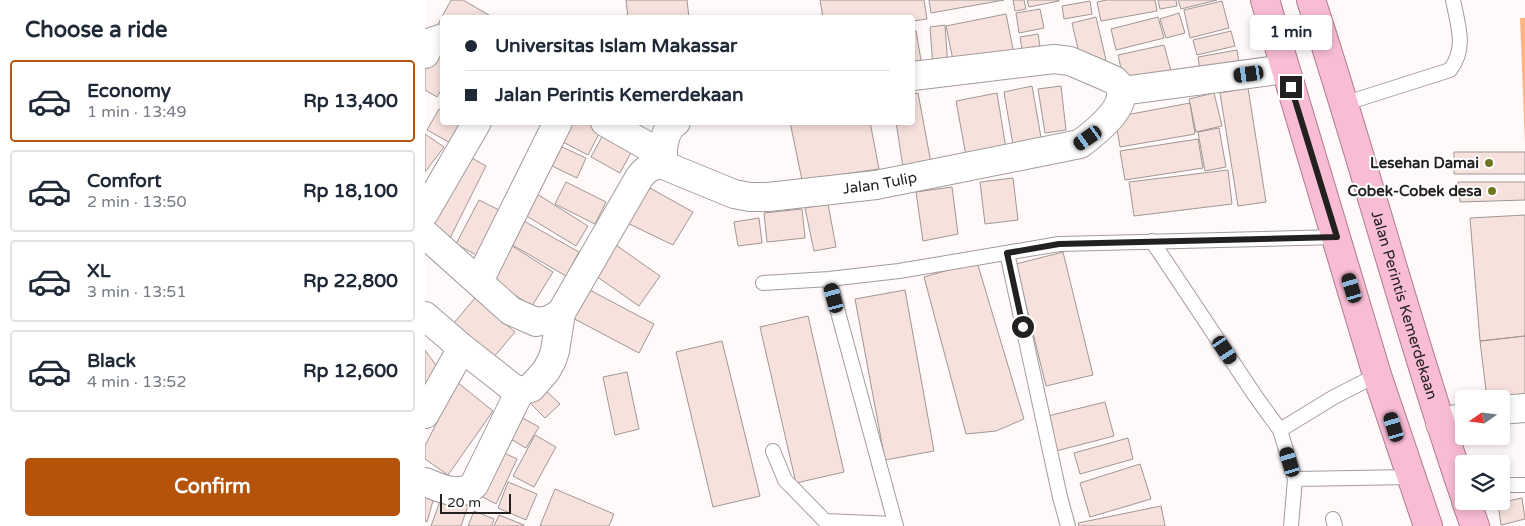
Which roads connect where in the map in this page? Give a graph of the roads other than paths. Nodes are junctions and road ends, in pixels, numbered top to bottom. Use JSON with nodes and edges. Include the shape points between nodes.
{"nodes":[{"id":1,"x":1265,"y":0,"type":"edge"},
{"id":2,"x":1311,"y":0,"type":"edge"},
{"id":3,"x":1453,"y":0,"type":"edge"},
{"id":4,"x":440,"y":39,"type":"edge"},
{"id":5,"x":425,"y":54,"type":"edge"},
{"id":6,"x":1285,"y":69,"type":"junction"},
{"id":7,"x":915,"y":76,"type":"edge"},
{"id":8,"x":1122,"y":92,"type":"junction"},
{"id":9,"x":1343,"y":104,"type":"junction"},
{"id":10,"x":475,"y":125,"type":"edge"},
{"id":11,"x":557,"y":125,"type":"edge"},
{"id":12,"x":610,"y":125,"type":"edge"},
{"id":13,"x":673,"y":125,"type":"edge"},
{"id":14,"x":662,"y":159,"type":"junction"},
{"id":15,"x":425,"y":212,"type":"edge"},
{"id":16,"x":425,"y":234,"type":"edge"},
{"id":17,"x":1337,"y":237,"type":"junction"},
{"id":18,"x":1152,"y":242,"type":"junction"},
{"id":19,"x":1007,"y":253,"type":"junction"},
{"id":20,"x":829,"y":279,"type":"junction"},
{"id":21,"x":479,"y":281,"type":"junction"},
{"id":22,"x":763,"y":283,"type":"dead end"},
{"id":23,"x":561,"y":313,"type":"junction"},
{"id":24,"x":425,"y":316,"type":"edge"},
{"id":25,"x":462,"y":348,"type":"junction"},
{"id":26,"x":1377,"y":375,"type":"junction"},
{"id":27,"x":520,"y":391,"type":"junction"},
{"id":28,"x":1525,"y":408,"type":"edge"},
{"id":29,"x":1510,"y":409,"type":"edge"},
{"id":30,"x":425,"y":414,"type":"edge"},
{"id":31,"x":1452,"y":420,"type":"edge"},
{"id":32,"x":1280,"y":430,"type":"junction"},
{"id":33,"x":773,"y":451,"type":"dead end"},
{"id":34,"x":1457,"y":455,"type":"edge"},
{"id":35,"x":1412,"y":477,"type":"junction"},
{"id":36,"x":1295,"y":479,"type":"junction"},
{"id":37,"x":425,"y":482,"type":"edge"},
{"id":38,"x":1510,"y":485,"type":"edge"},
{"id":39,"x":1525,"y":485,"type":"edge"},
{"id":40,"x":1470,"y":510,"type":"edge"},
{"id":41,"x":895,"y":525,"type":"edge"},
{"id":42,"x":1068,"y":526,"type":"edge"},
{"id":43,"x":1291,"y":526,"type":"edge"},
{"id":44,"x":1428,"y":526,"type":"edge"},
{"id":45,"x":1475,"y":526,"type":"edge"}],
"edges":[{"from":1,"to":6,"type":"highway"},
{"from":2,"to":9,"type":"highway","name":"Jalan Perintis Kemerdekaan"},
{"from":3,"to":9,"type":"lane","via":[[1461,47],[1457,62],[1450,70]]},
{"from":4,"to":5,"type":"street","via":[[431,42]]},
{"from":6,"to":8,"type":"street"},
{"from":6,"to":17,"type":"highway"},
{"from":7,"to":8,"type":"street","via":[[1054,59],[1070,61],[1114,80]]},
{"from":8,"to":14,"type":"street","name":"Jalan Tulip","via":[[1122,100],[1115,110],[1097,132],[1080,144],[876,185],[769,197],[750,196],[734,194]]},
{"from":9,"to":31,"type":"highway","name":"Jalan Perintis Kemerdekaan"},
{"from":10,"to":15,"type":"street"},
{"from":11,"to":21,"type":"street"},
{"from":12,"to":14,"type":"street","name":"Jalan Tulip"},
{"from":13,"to":14,"type":"street","via":[[666,134]]},
{"from":14,"to":23,"type":"street","via":[[639,178]]},
{"from":16,"to":21,"type":"street"},
{"from":17,"to":18,"type":"lane"},
{"from":17,"to":26,"type":"highway"},
{"from":18,"to":19,"type":"lane","via":[[1059,244]]},
{"from":18,"to":32,"type":"lane"},
{"from":19,"to":20,"type":"lane"},
{"from":19,"to":42,"type":"lane"},
{"from":20,"to":22,"type":"lane"},
{"from":20,"to":41,"type":"lane"},
{"from":21,"to":23,"type":"street","via":[[511,311],[525,318],[536,322],[549,320]]},
{"from":23,"to":27,"type":"street","via":[[552,360],[531,388]]},
{"from":24,"to":25,"type":"street"},
{"from":25,"to":27,"type":"street"},
{"from":25,"to":30,"type":"street"},
{"from":26,"to":32,"type":"lane","via":[[1333,396]]},
{"from":26,"to":35,"type":"highway"},
{"from":27,"to":37,"type":"street","via":[[469,490],[457,492]]},
{"from":28,"to":29,"type":"street"},
{"from":31,"to":34,"type":"highway","name":"Jalan Perintis Kemerdekaan"},
{"from":32,"to":36,"type":"lane"},
{"from":33,"to":41,"type":"lane","via":[[785,480],[825,521]]},
{"from":35,"to":36,"type":"lane"},
{"from":35,"to":44,"type":"highway"},
{"from":36,"to":43,"type":"lane"},
{"from":38,"to":39,"type":"lane"},
{"from":40,"to":45,"type":"highway","name":"Jalan Perintis Kemerdekaan"}]}
